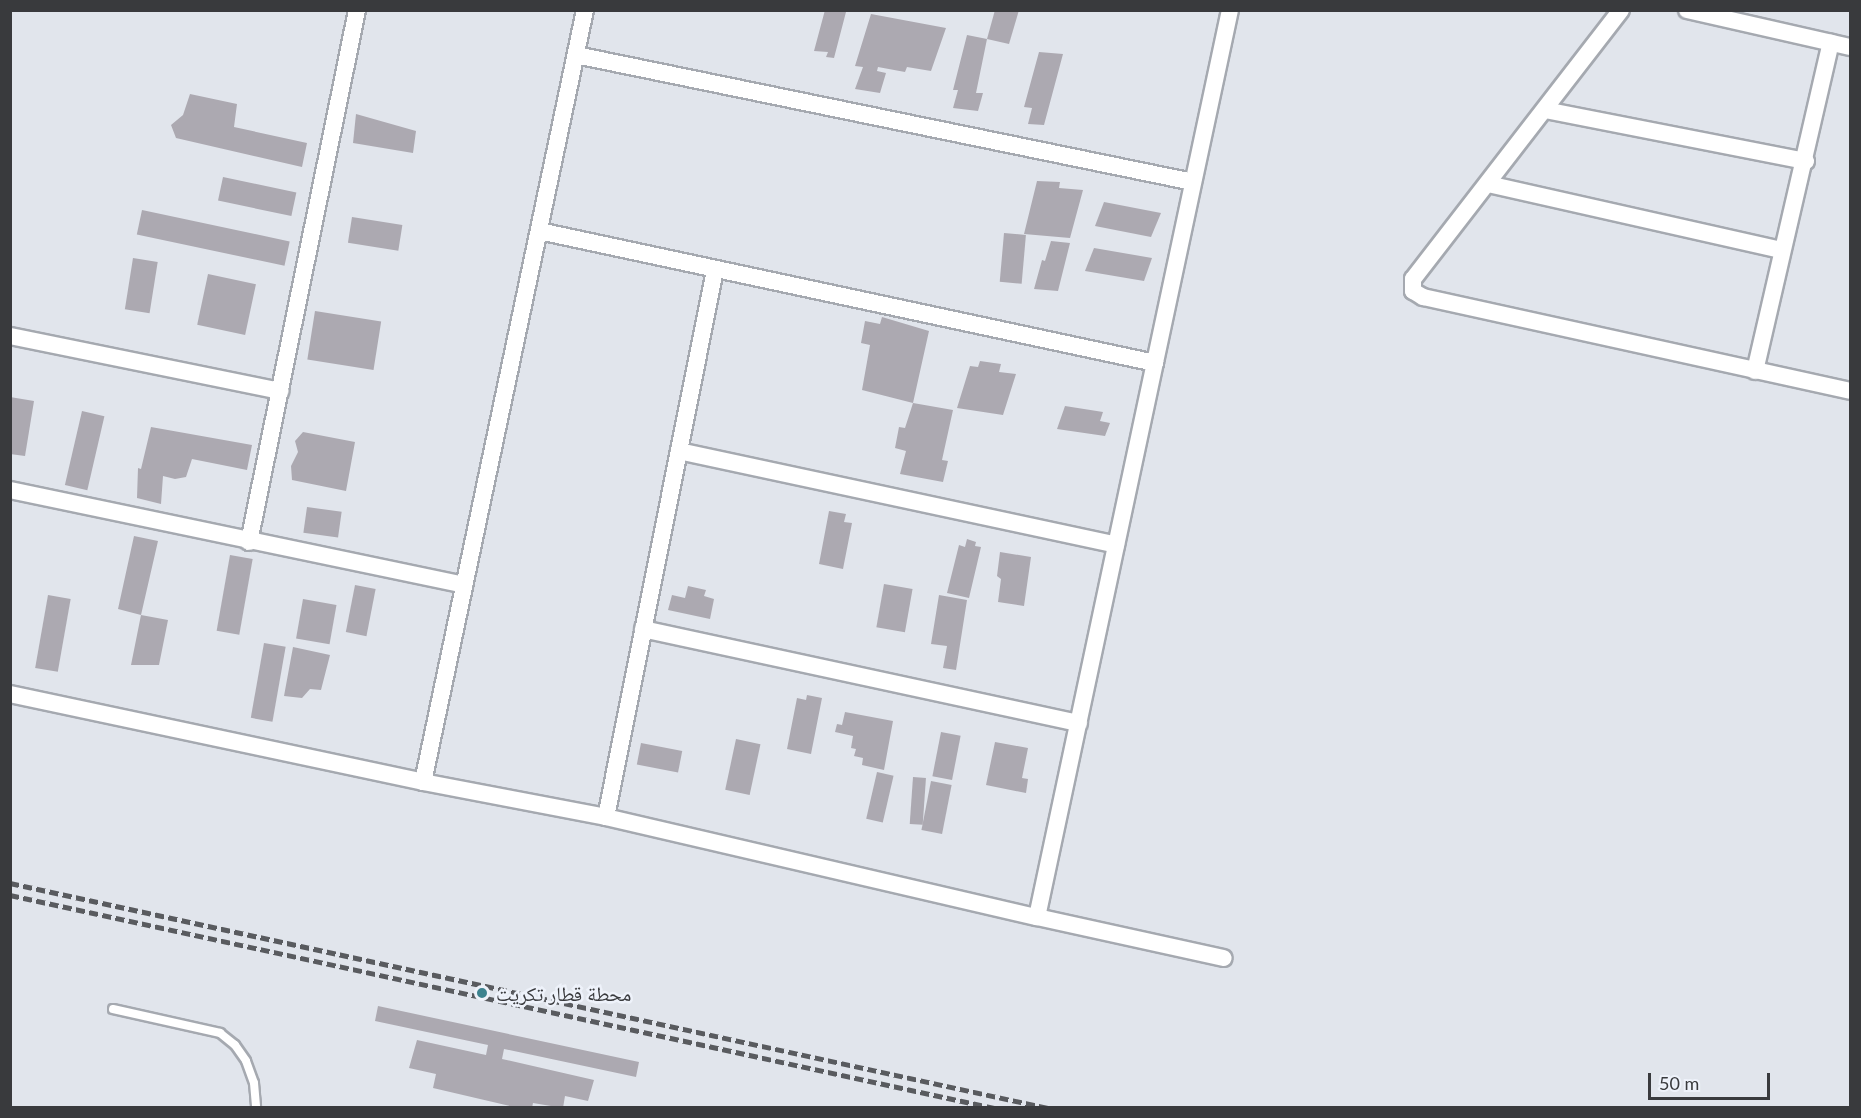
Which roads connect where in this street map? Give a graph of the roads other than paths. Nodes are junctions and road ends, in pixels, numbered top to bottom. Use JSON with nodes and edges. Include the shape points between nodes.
{"nodes":[{"id":1,"x":357,"y":10,"type":"edge"},
{"id":2,"x":585,"y":10,"type":"edge"},
{"id":3,"x":1230,"y":10,"type":"edge"},
{"id":4,"x":1621,"y":10,"type":"edge"},
{"id":5,"x":1687,"y":10,"type":"edge"},
{"id":6,"x":1831,"y":43,"type":"junction"},
{"id":7,"x":1851,"y":47,"type":"edge"},
{"id":8,"x":576,"y":55,"type":"junction"},
{"id":9,"x":1545,"y":110,"type":"junction"},
{"id":10,"x":1806,"y":160,"type":"junction"},
{"id":11,"x":1193,"y":182,"type":"junction"},
{"id":12,"x":1488,"y":184,"type":"junction"},
{"id":13,"x":539,"y":231,"type":"junction"},
{"id":14,"x":1782,"y":250,"type":"junction"},
{"id":15,"x":715,"y":270,"type":"junction"},
{"id":16,"x":10,"y":336,"type":"edge"},
{"id":17,"x":1155,"y":363,"type":"junction"},
{"id":18,"x":1755,"y":371,"type":"junction"},
{"id":19,"x":280,"y":391,"type":"junction"},
{"id":20,"x":1851,"y":391,"type":"edge"},
{"id":21,"x":679,"y":451,"type":"junction"},
{"id":22,"x":10,"y":490,"type":"edge"},
{"id":23,"x":249,"y":542,"type":"junction"},
{"id":24,"x":1116,"y":545,"type":"junction"},
{"id":25,"x":464,"y":585,"type":"junction"},
{"id":26,"x":643,"y":629,"type":"junction"},
{"id":27,"x":10,"y":694,"type":"edge"},
{"id":28,"x":1079,"y":723,"type":"junction"},
{"id":29,"x":423,"y":782,"type":"junction"},
{"id":30,"x":606,"y":817,"type":"junction"},
{"id":31,"x":1037,"y":917,"type":"junction"},
{"id":32,"x":1224,"y":958,"type":"dead end"},
{"id":33,"x":113,"y":1009,"type":"dead end"},
{"id":34,"x":256,"y":1107,"type":"edge"}],
"edges":[{"from":1,"to":19,"type":"street"},
{"from":2,"to":8,"type":"street"},
{"from":3,"to":11,"type":"street"},
{"from":4,"to":9,"type":"street"},
{"from":5,"to":6,"type":"street"},
{"from":6,"to":7,"type":"street"},
{"from":6,"to":10,"type":"street"},
{"from":8,"to":11,"type":"street"},
{"from":8,"to":13,"type":"street"},
{"from":9,"to":10,"type":"street"},
{"from":9,"to":12,"type":"street"},
{"from":10,"to":14,"type":"street"},
{"from":11,"to":17,"type":"street"},
{"from":12,"to":14,"type":"street"},
{"from":12,"to":18,"type":"street","via":[[1413,279],[1417,295]]},
{"from":13,"to":15,"type":"street"},
{"from":13,"to":25,"type":"street"},
{"from":14,"to":18,"type":"street"},
{"from":15,"to":17,"type":"street"},
{"from":15,"to":21,"type":"street"},
{"from":16,"to":19,"type":"street"},
{"from":17,"to":24,"type":"street"},
{"from":18,"to":20,"type":"street"},
{"from":19,"to":23,"type":"street"},
{"from":21,"to":24,"type":"street"},
{"from":21,"to":26,"type":"street"},
{"from":22,"to":23,"type":"street"},
{"from":23,"to":25,"type":"street"},
{"from":24,"to":28,"type":"street"},
{"from":25,"to":29,"type":"street"},
{"from":26,"to":28,"type":"street"},
{"from":26,"to":30,"type":"street"},
{"from":27,"to":29,"type":"street"},
{"from":28,"to":31,"type":"street"},
{"from":29,"to":30,"type":"street"},
{"from":30,"to":31,"type":"street"},
{"from":31,"to":32,"type":"street"},
{"from":33,"to":34,"type":"lane","via":[[220,1033],[246,1061],[254,1083]]}]}
